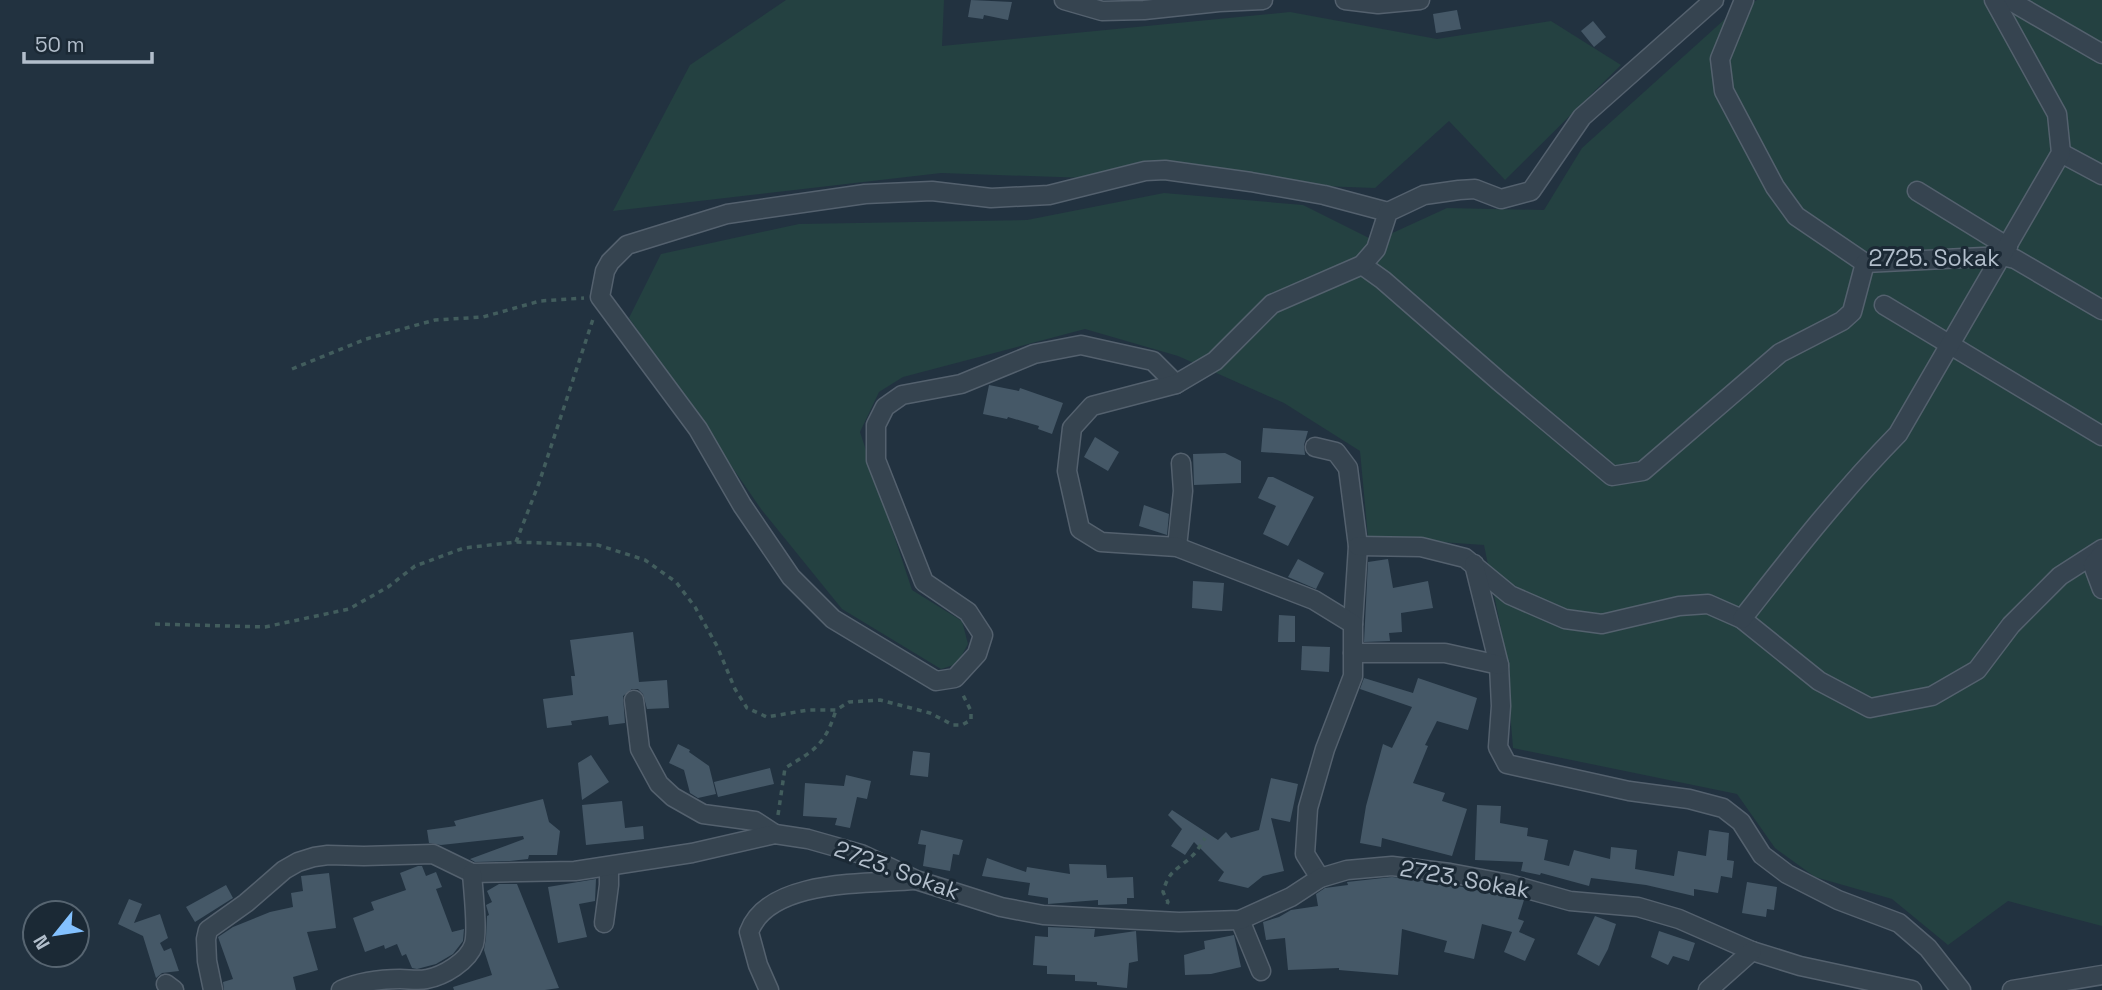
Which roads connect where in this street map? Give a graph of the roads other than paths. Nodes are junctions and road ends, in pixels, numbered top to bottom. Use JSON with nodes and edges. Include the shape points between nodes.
{"nodes":[{"id":1,"x":1064,"y":0,"type":"edge"},
{"id":2,"x":1263,"y":0,"type":"edge"},
{"id":3,"x":1345,"y":0,"type":"edge"},
{"id":4,"x":1420,"y":0,"type":"edge"},
{"id":5,"x":1714,"y":0,"type":"edge"},
{"id":6,"x":1744,"y":0,"type":"edge"},
{"id":7,"x":1994,"y":0,"type":"edge"},
{"id":8,"x":2009,"y":0,"type":"edge"},
{"id":9,"x":1219,"y":2,"type":"edge"},
{"id":10,"x":2102,"y":54,"type":"edge"},
{"id":11,"x":2061,"y":153,"type":"junction"},
{"id":12,"x":2102,"y":175,"type":"edge"},
{"id":13,"x":1917,"y":191,"type":"dead end"},
{"id":14,"x":1388,"y":212,"type":"junction"},
{"id":15,"x":2005,"y":252,"type":"junction"},
{"id":16,"x":1865,"y":263,"type":"junction"},
{"id":17,"x":1362,"y":265,"type":"junction"},
{"id":18,"x":1884,"y":305,"type":"dead end"},
{"id":19,"x":2102,"y":310,"type":"edge"},
{"id":20,"x":1950,"y":345,"type":"junction"},
{"id":21,"x":1176,"y":384,"type":"junction"},
{"id":22,"x":2102,"y":436,"type":"edge"},
{"id":23,"x":1315,"y":447,"type":"dead end"},
{"id":24,"x":1181,"y":463,"type":"dead end"},
{"id":25,"x":1358,"y":546,"type":"junction"},
{"id":26,"x":1177,"y":547,"type":"junction"},
{"id":27,"x":2102,"y":552,"type":"edge"},
{"id":28,"x":1474,"y":564,"type":"junction"},
{"id":29,"x":2102,"y":589,"type":"edge"},
{"id":30,"x":1742,"y":619,"type":"junction"},
{"id":31,"x":1353,"y":624,"type":"junction"},
{"id":32,"x":1353,"y":653,"type":"junction"},
{"id":33,"x":1499,"y":665,"type":"junction"},
{"id":34,"x":634,"y":700,"type":"dead end"},
{"id":35,"x":775,"y":834,"type":"junction"},
{"id":36,"x":608,"y":867,"type":"junction"},
{"id":37,"x":472,"y":873,"type":"junction"},
{"id":38,"x":1320,"y":878,"type":"junction"},
{"id":39,"x":916,"y":880,"type":"junction"},
{"id":40,"x":1240,"y":920,"type":"junction"},
{"id":41,"x":604,"y":923,"type":"dead end"},
{"id":42,"x":1752,"y":951,"type":"junction"},
{"id":43,"x":1261,"y":971,"type":"dead end"},
{"id":44,"x":2102,"y":975,"type":"edge"},
{"id":45,"x":1866,"y":986,"type":"edge"},
{"id":46,"x":213,"y":990,"type":"edge"},
{"id":47,"x":341,"y":990,"type":"edge"},
{"id":48,"x":769,"y":990,"type":"edge"},
{"id":49,"x":1708,"y":990,"type":"edge"},
{"id":50,"x":1912,"y":990,"type":"edge"},
{"id":51,"x":1961,"y":990,"type":"edge"},
{"id":52,"x":2012,"y":990,"type":"edge"}],
"edges":[{"from":1,"to":9,"type":"street","via":[[1102,11]]},
{"from":2,"to":9,"type":"street"},
{"from":3,"to":4,"type":"street","via":[[1378,4]]},
{"from":5,"to":14,"type":"street","via":[[1582,117],[1531,191],[1501,199],[1475,189],[1424,195]]},
{"from":6,"to":16,"type":"street","name":"2725. Sokak","via":[[1720,59],[1724,91],[1786,204],[1796,216]]},
{"from":7,"to":11,"type":"street","via":[[2057,114]]},
{"from":8,"to":10,"type":"street"},
{"from":11,"to":12,"type":"street"},
{"from":11,"to":15,"type":"street"},
{"from":13,"to":15,"type":"street"},
{"from":14,"to":17,"type":"street","via":[[1376,249]]},
{"from":14,"to":21,"type":"street","via":[[1324,195],[1165,170],[1049,195],[865,194],[727,214],[627,245],[610,262],[602,282],[600,297],[698,429],[791,577],[833,619],[936,681],[956,678],[977,654],[983,635],[968,612],[924,582],[876,460],[876,425],[886,407],[902,395],[961,384],[1034,354],[1081,345],[1153,361]]},
{"from":15,"to":16,"type":"street","name":"2725. Sokak"},
{"from":15,"to":19,"type":"street","name":"2725. Sokak"},
{"from":15,"to":20,"type":"street"},
{"from":16,"to":17,"type":"street","via":[[1852,312],[1842,321],[1780,353],[1643,471],[1612,476]]},
{"from":17,"to":21,"type":"street","via":[[1272,304],[1215,361]]},
{"from":18,"to":20,"type":"street"},
{"from":20,"to":22,"type":"street"},
{"from":20,"to":30,"type":"street","via":[[1898,434],[1826,512]]},
{"from":21,"to":26,"type":"street","via":[[1092,406],[1072,428],[1067,471],[1080,529],[1101,542]]},
{"from":23,"to":25,"type":"street","via":[[1336,452],[1348,468]]},
{"from":24,"to":26,"type":"street"},
{"from":25,"to":28,"type":"street","via":[[1421,547]]},
{"from":25,"to":31,"type":"street"},
{"from":26,"to":31,"type":"street","via":[[1314,600]]},
{"from":27,"to":29,"type":"street","via":[[2094,565]]},
{"from":27,"to":30,"type":"street","via":[[2060,576],[2011,625],[1977,670],[1932,696],[1894,704],[1870,708],[1819,681]]},
{"from":28,"to":30,"type":"street","via":[[1510,596],[1565,620],[1602,624],[1708,604]]},
{"from":28,"to":33,"type":"street"},
{"from":31,"to":32,"type":"street"},
{"from":32,"to":33,"type":"street","via":[[1445,653]]},
{"from":32,"to":38,"type":"street","via":[[1353,676],[1308,808],[1306,854]]},
{"from":33,"to":51,"type":"street","via":[[1498,747],[1507,764],[1723,808],[1741,822],[1762,855],[1787,874],[1899,923],[1928,948]]},
{"from":34,"to":35,"type":"street","name":"2723. Sokak","via":[[640,749],[659,784],[703,814],[755,821]]},
{"from":35,"to":36,"type":"street","name":"2723. Sokak"},
{"from":35,"to":39,"type":"street","name":"2723. Sokak","via":[[861,854]]},
{"from":36,"to":37,"type":"street","name":"2723. Sokak"},
{"from":36,"to":41,"type":"street"},
{"from":37,"to":46,"type":"street","name":"2723. Sokak","via":[[433,854],[328,855],[298,862],[208,930],[207,961]]},
{"from":37,"to":47,"type":"street","via":[[474,944],[456,965],[424,980],[379,981]]},
{"from":38,"to":40,"type":"street","name":"2723. Sokak"},
{"from":38,"to":42,"type":"street","name":"2723. Sokak","via":[[1392,866],[1450,873],[1570,901],[1638,907],[1679,919]]},
{"from":39,"to":40,"type":"street","name":"2723. Sokak","via":[[1043,915]]},
{"from":39,"to":48,"type":"street","via":[[800,892],[768,905],[749,932]]},
{"from":40,"to":43,"type":"street"},
{"from":42,"to":45,"type":"street","name":"2723. Sokak"},
{"from":42,"to":49,"type":"street"},
{"from":44,"to":52,"type":"street"},
{"from":45,"to":50,"type":"street","name":"2723. Sokak"}]}
